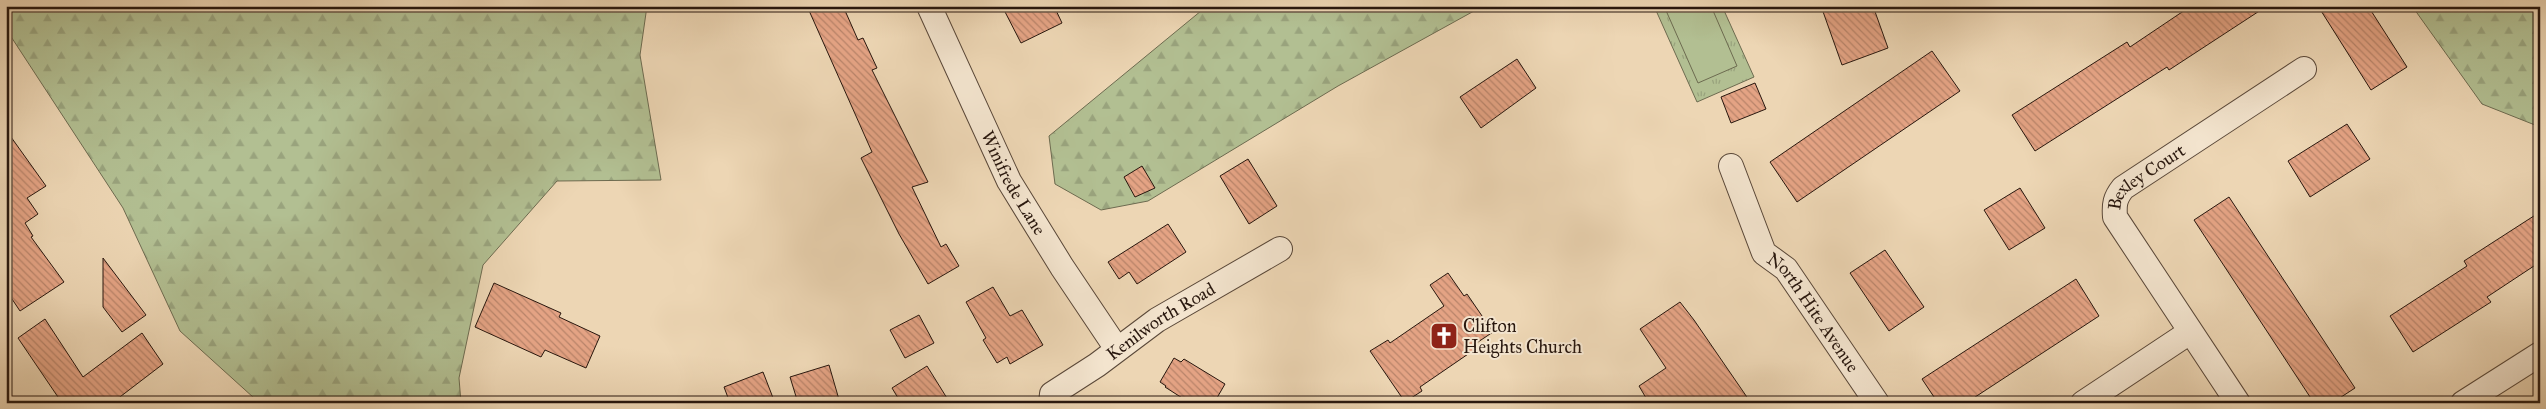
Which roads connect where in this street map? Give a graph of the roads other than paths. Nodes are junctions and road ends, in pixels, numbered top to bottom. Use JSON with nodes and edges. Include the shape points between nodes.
{"nodes":[{"id":1,"x":929,"y":6,"type":"edge"},
{"id":2,"x":2304,"y":69,"type":"dead end"},
{"id":3,"x":1731,"y":166,"type":"dead end"},
{"id":4,"x":1280,"y":249,"type":"dead end"},
{"id":5,"x":2190,"y":332,"type":"junction"},
{"id":6,"x":1117,"y":349,"type":"junction"},
{"id":7,"x":2540,"y":354,"type":"edge"},
{"id":8,"x":1047,"y":400,"type":"edge"},
{"id":9,"x":1877,"y":403,"type":"edge"},
{"id":10,"x":2083,"y":403,"type":"edge"},
{"id":11,"x":2238,"y":403,"type":"edge"},
{"id":12,"x":2463,"y":403,"type":"edge"}],
"edges":[{"from":1,"to":6,"type":"street","name":"Winifrede Lane","via":[[1009,181]]},
{"from":2,"to":5,"type":"street","name":"Bexley Court","via":[[2131,182],[2116,196],[2116,217]]},
{"from":3,"to":9,"type":"street","name":"North Hite Avenue","via":[[1764,253],[1786,269]]},
{"from":4,"to":6,"type":"street","name":"Kenilworth Road","via":[[1157,320]]},
{"from":5,"to":10,"type":"street"},
{"from":5,"to":11,"type":"street"},
{"from":6,"to":8,"type":"street","name":"Kenilworth Road"},
{"from":7,"to":12,"type":"street"}]}
